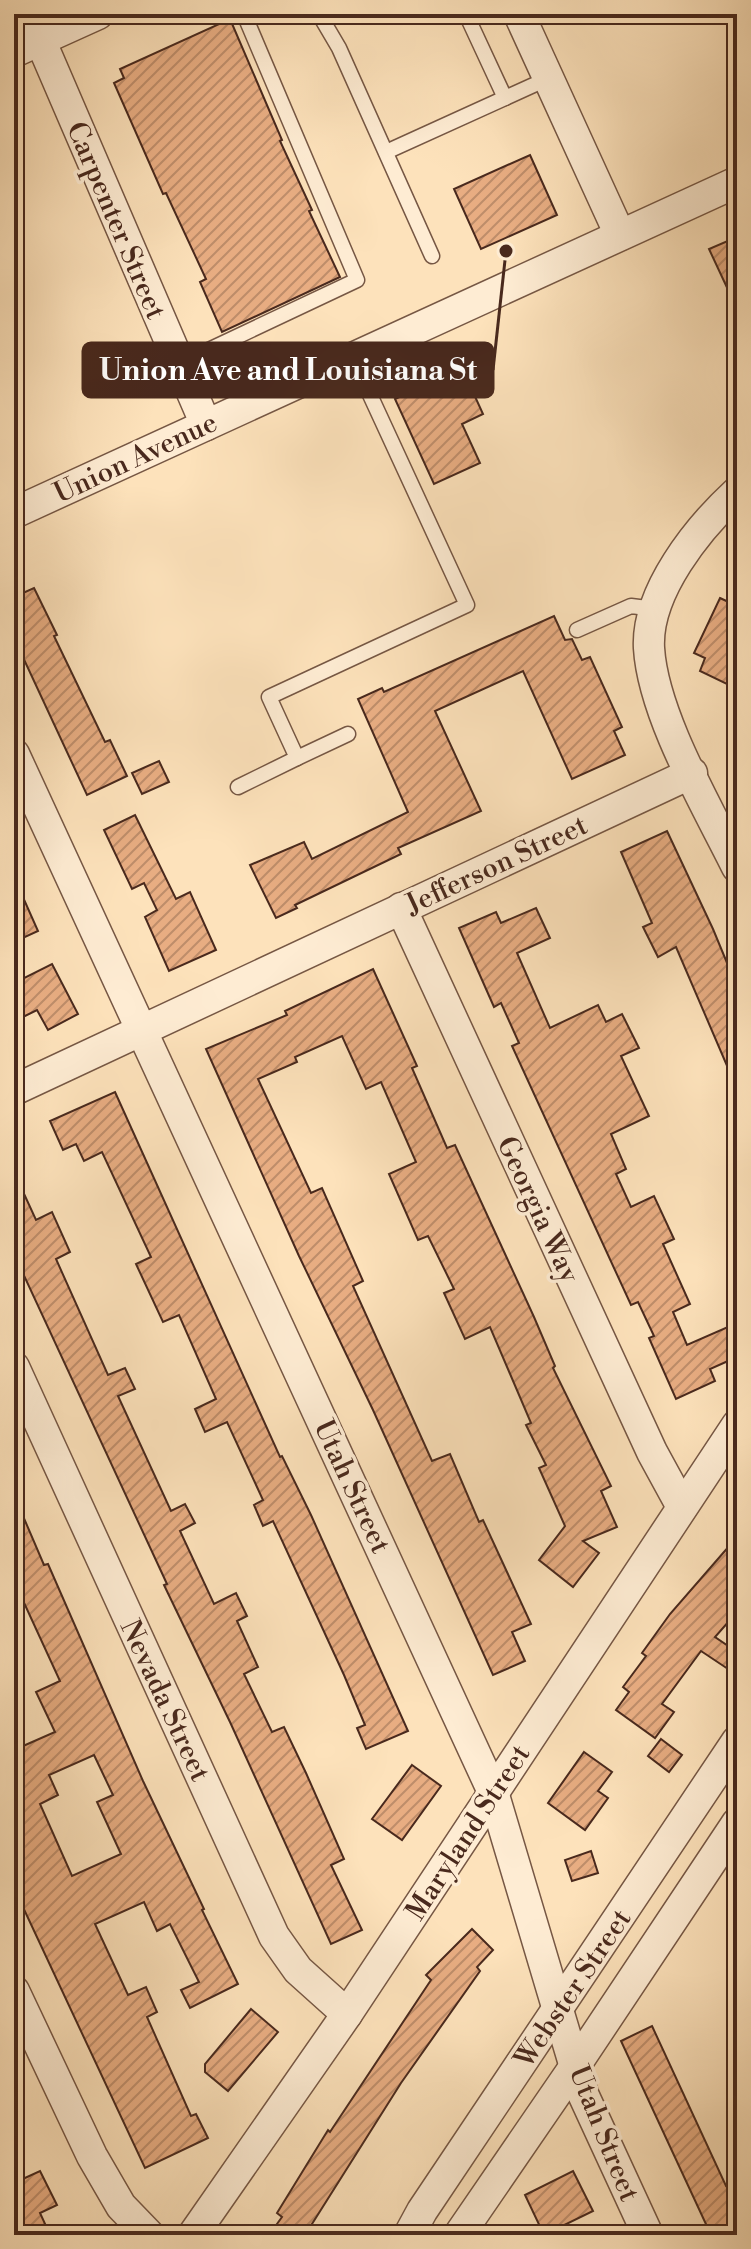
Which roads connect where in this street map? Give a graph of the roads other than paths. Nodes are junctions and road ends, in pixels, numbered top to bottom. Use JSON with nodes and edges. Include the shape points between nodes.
{"nodes":[{"id":1,"x":98,"y":14,"type":"edge"},
{"id":2,"x":244,"y":14,"type":"edge"},
{"id":3,"x":466,"y":14,"type":"edge"},
{"id":4,"x":519,"y":14,"type":"edge"},
{"id":5,"x":321,"y":15,"type":"edge"},
{"id":6,"x":28,"y":36,"type":"edge"},
{"id":7,"x":549,"y":78,"type":"junction"},
{"id":8,"x":505,"y":98,"type":"junction"},
{"id":9,"x":386,"y":152,"type":"junction"},
{"id":10,"x":737,"y":182,"type":"edge"},
{"id":11,"x":620,"y":235,"type":"junction"},
{"id":12,"x":432,"y":256,"type":"dead end"},
{"id":13,"x":353,"y":358,"type":"junction"},
{"id":14,"x":179,"y":364,"type":"junction"},
{"id":15,"x":206,"y":425,"type":"junction"},
{"id":16,"x":737,"y":492,"type":"edge"},
{"id":17,"x":14,"y":513,"type":"edge"},
{"id":18,"x":655,"y":609,"type":"junction"},
{"id":19,"x":577,"y":630,"type":"dead end"},
{"id":20,"x":348,"y":734,"type":"dead end"},
{"id":21,"x":14,"y":754,"type":"edge"},
{"id":22,"x":297,"y":758,"type":"junction"},
{"id":23,"x":692,"y":773,"type":"junction"},
{"id":24,"x":238,"y":787,"type":"dead end"},
{"id":25,"x":737,"y":867,"type":"edge"},
{"id":26,"x":401,"y":908,"type":"junction"},
{"id":27,"x":142,"y":1030,"type":"junction"},
{"id":28,"x":14,"y":1090,"type":"edge"},
{"id":29,"x":14,"y":1367,"type":"edge"},
{"id":30,"x":737,"y":1425,"type":"edge"},
{"id":31,"x":682,"y":1507,"type":"junction"},
{"id":32,"x":737,"y":1741,"type":"edge"},
{"id":33,"x":493,"y":1792,"type":"junction"},
{"id":34,"x":737,"y":1823,"type":"edge"},
{"id":35,"x":16,"y":2000,"type":"edge"},
{"id":36,"x":559,"y":2008,"type":"junction"},
{"id":37,"x":347,"y":2014,"type":"junction"},
{"id":38,"x":575,"y":2066,"type":"junction"},
{"id":39,"x":149,"y":2235,"type":"edge"},
{"id":40,"x":193,"y":2235,"type":"edge"},
{"id":41,"x":409,"y":2235,"type":"edge"},
{"id":42,"x":459,"y":2235,"type":"edge"},
{"id":43,"x":648,"y":2235,"type":"edge"}],
"edges":[{"from":1,"to":6,"type":"street"},
{"from":2,"to":14,"type":"lane","via":[[357,280]]},
{"from":3,"to":8,"type":"lane"},
{"from":4,"to":7,"type":"street"},
{"from":5,"to":9,"type":"lane"},
{"from":6,"to":14,"type":"street","name":"Carpenter Street"},
{"from":7,"to":8,"type":"lane"},
{"from":7,"to":11,"type":"street"},
{"from":8,"to":9,"type":"lane"},
{"from":9,"to":12,"type":"lane"},
{"from":10,"to":11,"type":"street","name":"Union Avenue"},
{"from":11,"to":13,"type":"street","name":"Union Avenue"},
{"from":13,"to":15,"type":"street","name":"Union Avenue"},
{"from":13,"to":22,"type":"lane","via":[[467,605],[269,697]]},
{"from":14,"to":15,"type":"street","name":"Carpenter Street"},
{"from":15,"to":17,"type":"street","name":"Union Avenue"},
{"from":16,"to":18,"type":"street","via":[[691,542]]},
{"from":18,"to":19,"type":"lane","via":[[631,606]]},
{"from":18,"to":23,"type":"street","via":[[649,646],[658,697]]},
{"from":20,"to":22,"type":"lane"},
{"from":21,"to":27,"type":"street","name":"Utah Street"},
{"from":22,"to":24,"type":"lane"},
{"from":23,"to":25,"type":"street"},
{"from":23,"to":26,"type":"street","name":"Jefferson Street"},
{"from":26,"to":27,"type":"street","name":"Jefferson Street"},
{"from":26,"to":31,"type":"street","name":"Georgia Way","via":[[645,1438]]},
{"from":27,"to":28,"type":"street","name":"Jefferson Street"},
{"from":27,"to":33,"type":"street","name":"Utah Street"},
{"from":29,"to":37,"type":"street","name":"Nevada Street","via":[[274,1936],[298,1970]]},
{"from":30,"to":31,"type":"street","name":"Maryland Street"},
{"from":31,"to":33,"type":"street","name":"Maryland Street"},
{"from":32,"to":36,"type":"street","name":"Webster Street"},
{"from":33,"to":36,"type":"street","name":"Utah Street"},
{"from":33,"to":37,"type":"street","name":"Maryland Street"},
{"from":34,"to":38,"type":"street","name":"Webster Street"},
{"from":35,"to":39,"type":"street","via":[[99,2168],[121,2206]]},
{"from":36,"to":38,"type":"street","name":"Utah Street"},
{"from":36,"to":41,"type":"street","name":"Webster Street"},
{"from":37,"to":40,"type":"street","name":"Maryland Street"},
{"from":38,"to":42,"type":"street","name":"Webster Street"},
{"from":38,"to":43,"type":"street","name":"Utah Street"}]}
